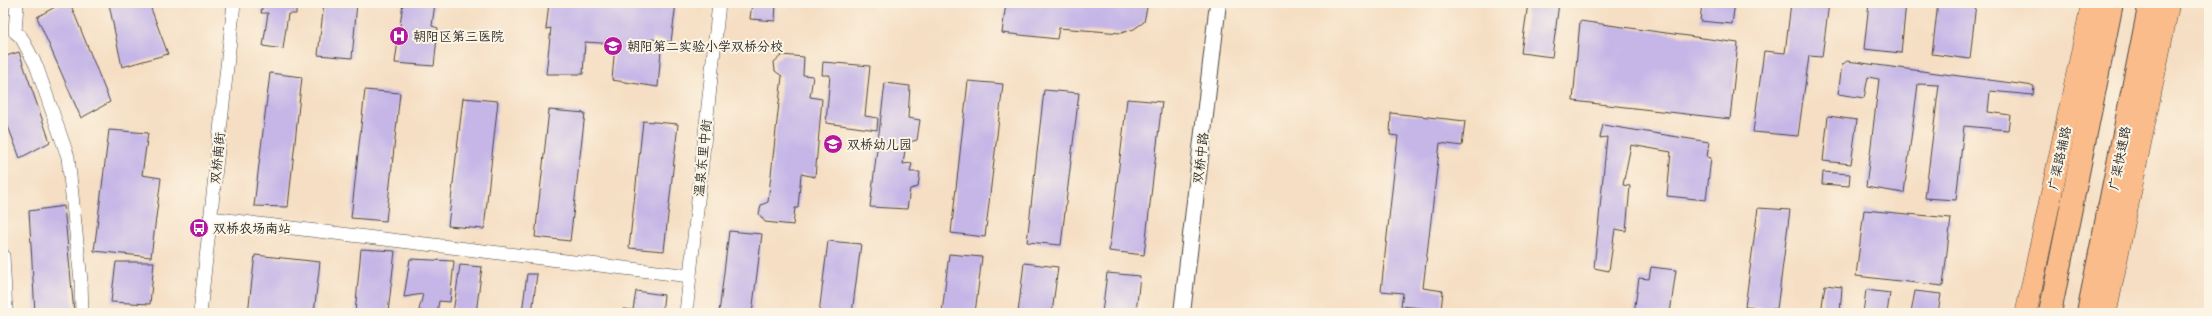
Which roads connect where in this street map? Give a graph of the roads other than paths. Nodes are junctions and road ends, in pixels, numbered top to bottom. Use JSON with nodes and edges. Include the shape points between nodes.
{"nodes":[{"id":1,"x":18,"y":3,"type":"edge"},
{"id":2,"x":234,"y":3,"type":"edge"},
{"id":3,"x":719,"y":3,"type":"edge"},
{"id":4,"x":1218,"y":3,"type":"edge"},
{"id":5,"x":2092,"y":3,"type":"edge"},
{"id":6,"x":2112,"y":3,"type":"edge"},
{"id":7,"x":2150,"y":3,"type":"edge"},
{"id":8,"x":2169,"y":3,"type":"edge"},
{"id":9,"x":210,"y":218,"type":"junction"},
{"id":10,"x":3,"y":255,"type":"edge"},
{"id":11,"x":690,"y":276,"type":"junction"},
{"id":12,"x":6,"y":313,"type":"edge"},
{"id":13,"x":82,"y":313,"type":"edge"},
{"id":14,"x":200,"y":313,"type":"edge"},
{"id":15,"x":686,"y":313,"type":"edge"},
{"id":16,"x":1182,"y":313,"type":"edge"},
{"id":17,"x":2026,"y":313,"type":"edge"},
{"id":18,"x":2050,"y":313,"type":"edge"},
{"id":19,"x":2088,"y":313,"type":"edge"},
{"id":20,"x":2106,"y":313,"type":"edge"}],
"edges":[{"from":1,"to":13,"type":"street","via":[[15,32],[21,37],[36,65],[68,157]]},
{"from":2,"to":9,"type":"street","name":"双桥南街"},
{"from":3,"to":11,"type":"street","name":"温泉东里中街"},
{"from":4,"to":16,"type":"street","name":"双桥中路"},
{"from":5,"to":17,"type":"main road","name":"广渠路辅路"},
{"from":6,"to":18,"type":"highway"},
{"from":7,"to":19,"type":"highway","name":"广渠快速路"},
{"from":8,"to":20,"type":"main road"},
{"from":9,"to":11,"type":"street"},
{"from":9,"to":14,"type":"street","name":"双桥南街"},
{"from":10,"to":12,"type":"street"},
{"from":11,"to":15,"type":"street","name":"温泉东里中街"}]}
